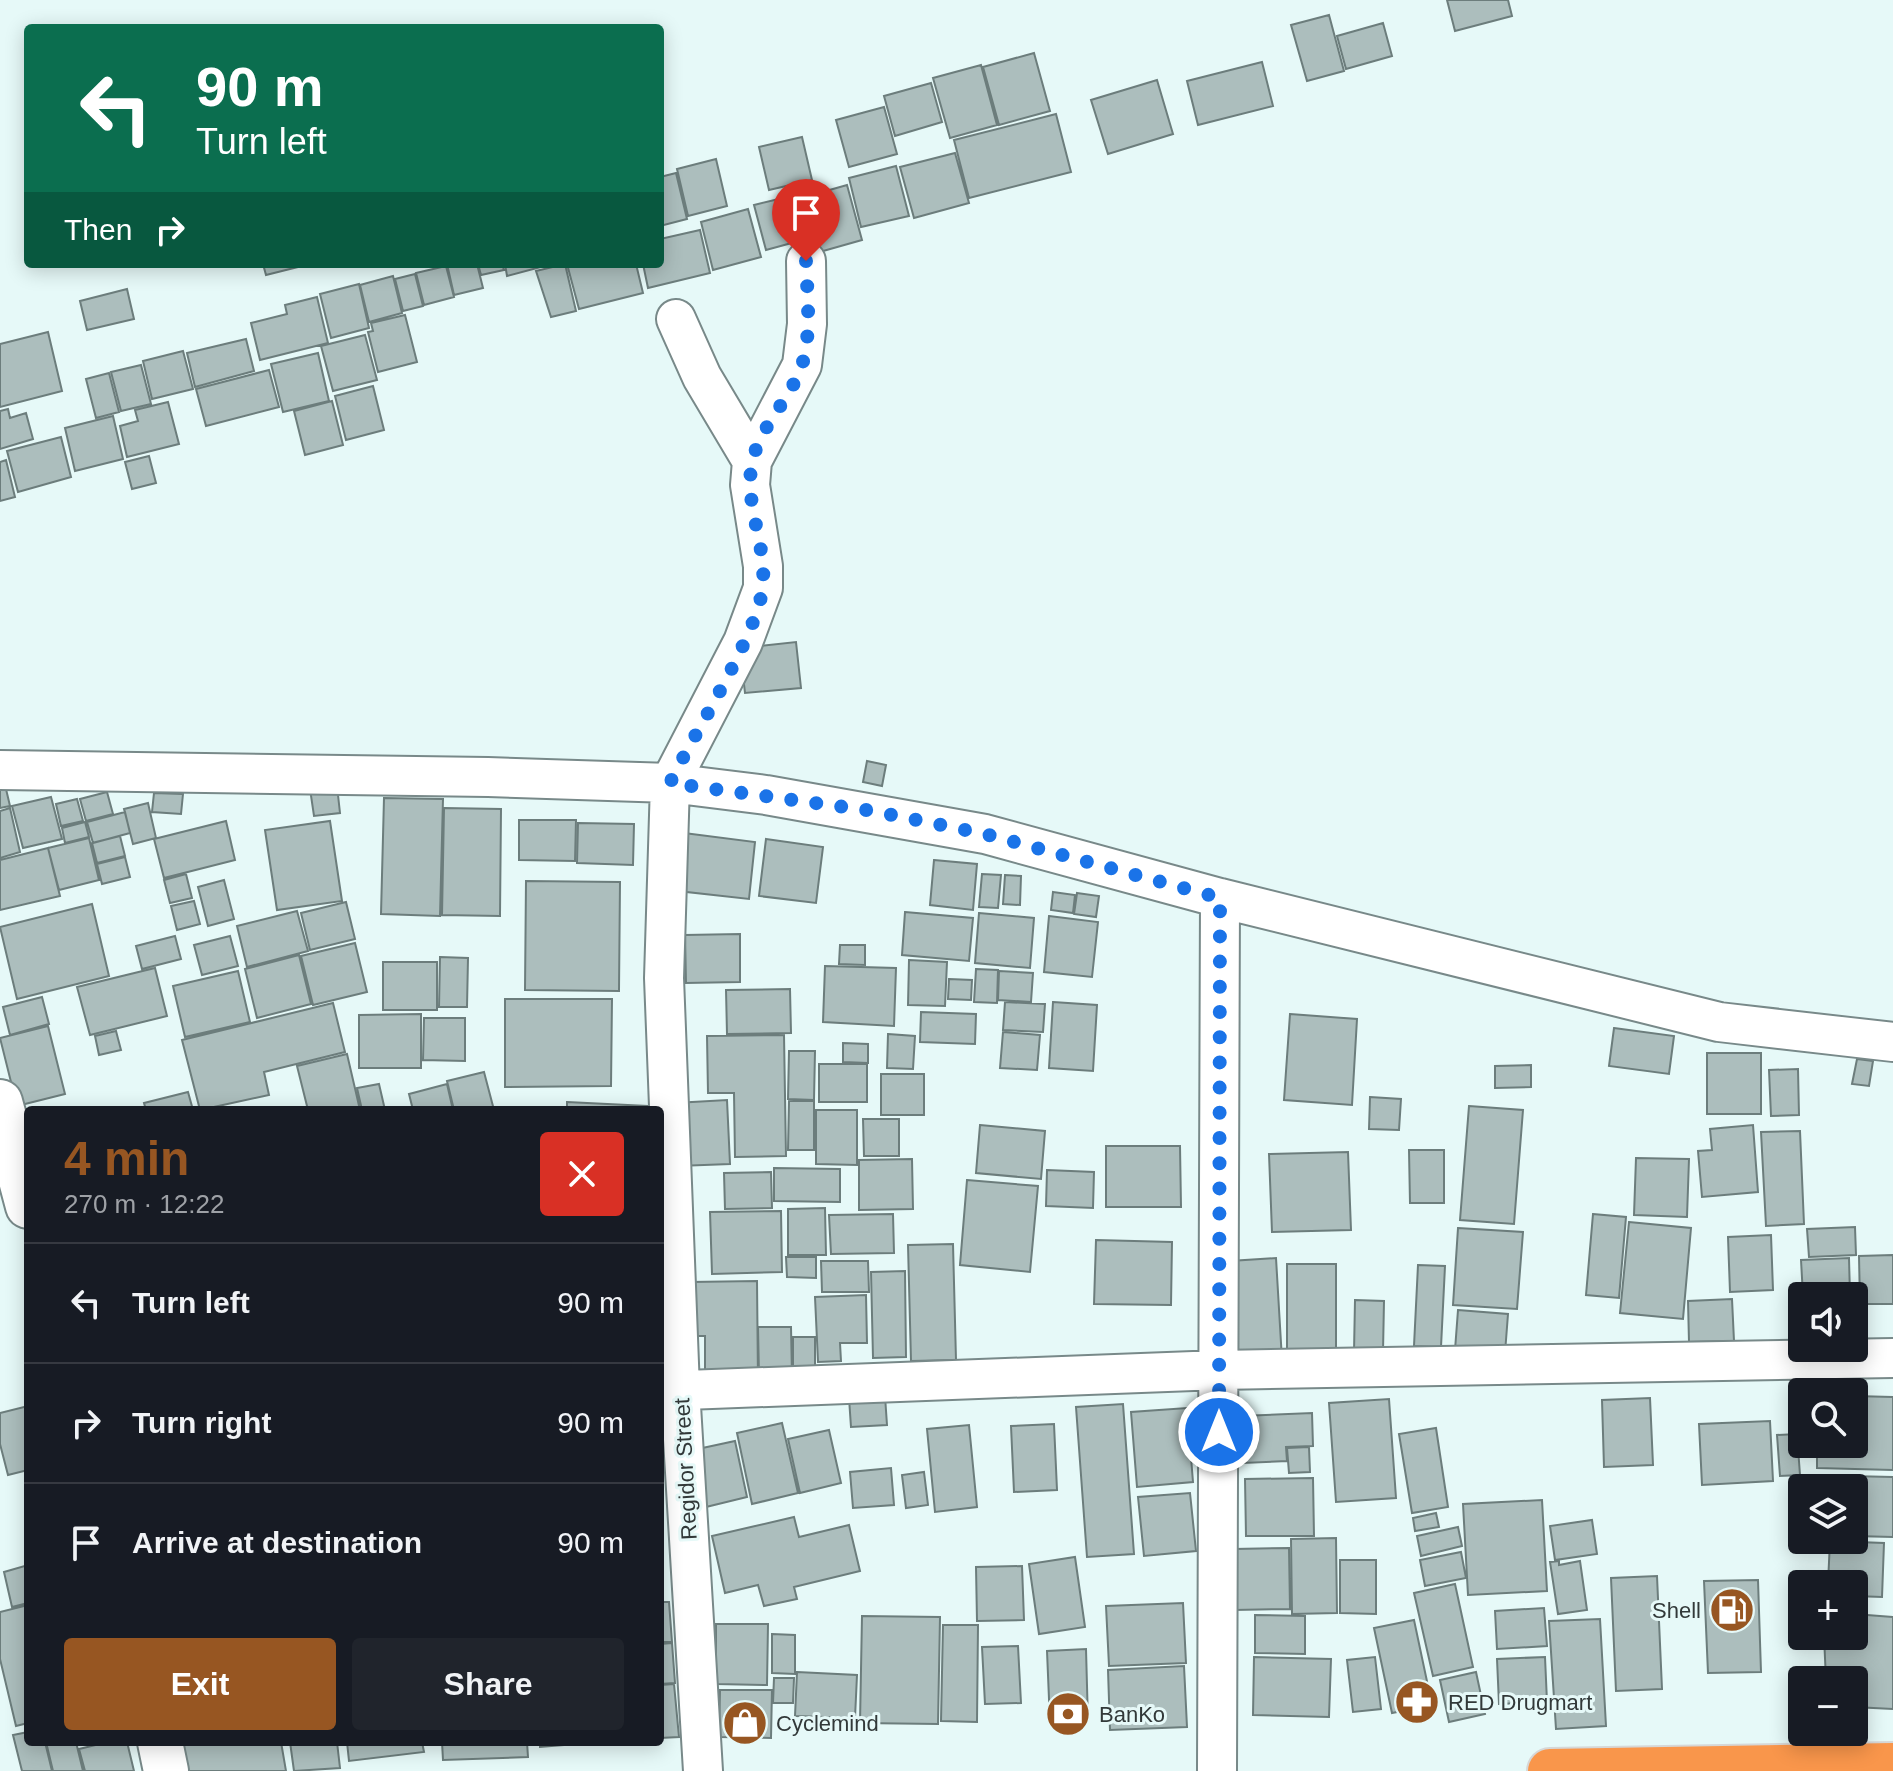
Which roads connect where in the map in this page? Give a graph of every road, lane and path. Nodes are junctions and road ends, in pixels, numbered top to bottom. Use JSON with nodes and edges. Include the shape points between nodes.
{"nodes":[{"id":1,"x":806,"y":261,"type":"dead end"},
{"id":2,"x":676,"y":319,"type":"dead end"},
{"id":3,"x":752,"y":461,"type":"junction"},
{"id":4,"x":0,"y":770,"type":"edge"},
{"id":5,"x":670,"y":783,"type":"junction"},
{"id":6,"x":1220,"y":898,"type":"junction"},
{"id":7,"x":1893,"y":1042,"type":"edge"},
{"id":8,"x":0,"y":1102,"type":"edge"},
{"id":9,"x":24,"y":1191,"type":"edge"},
{"id":10,"x":1893,"y":1358,"type":"edge"},
{"id":11,"x":1220,"y":1370,"type":"junction"},
{"id":12,"x":670,"y":1390,"type":"edge"},
{"id":13,"x":161,"y":1746,"type":"edge"},
{"id":14,"x":1893,"y":1765,"type":"edge"},
{"id":15,"x":166,"y":1771,"type":"edge"},
{"id":16,"x":703,"y":1771,"type":"edge"},
{"id":17,"x":1217,"y":1771,"type":"edge"},
{"id":18,"x":1550,"y":1771,"type":"edge"}],
"edges":[{"from":1,"to":3,"type":"street","via":[[802,365]]},
{"from":2,"to":3,"type":"street","via":[[702,377]]},
{"from":3,"to":5,"type":"street","via":[[750,485],[763,588],[743,642]]},
{"from":4,"to":5,"type":"street"},
{"from":5,"to":6,"type":"street","via":[[971,831]]},
{"from":5,"to":12,"type":"street","name":"Regidor Street","via":[[664,978]]},
{"from":6,"to":7,"type":"street","via":[[1719,1022]]},
{"from":6,"to":11,"type":"street"},
{"from":8,"to":9,"type":"street"},
{"from":10,"to":11,"type":"street"},
{"from":11,"to":12,"type":"street"},
{"from":11,"to":17,"type":"street"},
{"from":12,"to":16,"type":"street","name":"Regidor Street"},
{"from":13,"to":15,"type":"street"},
{"from":14,"to":18,"type":"highway"}]}
